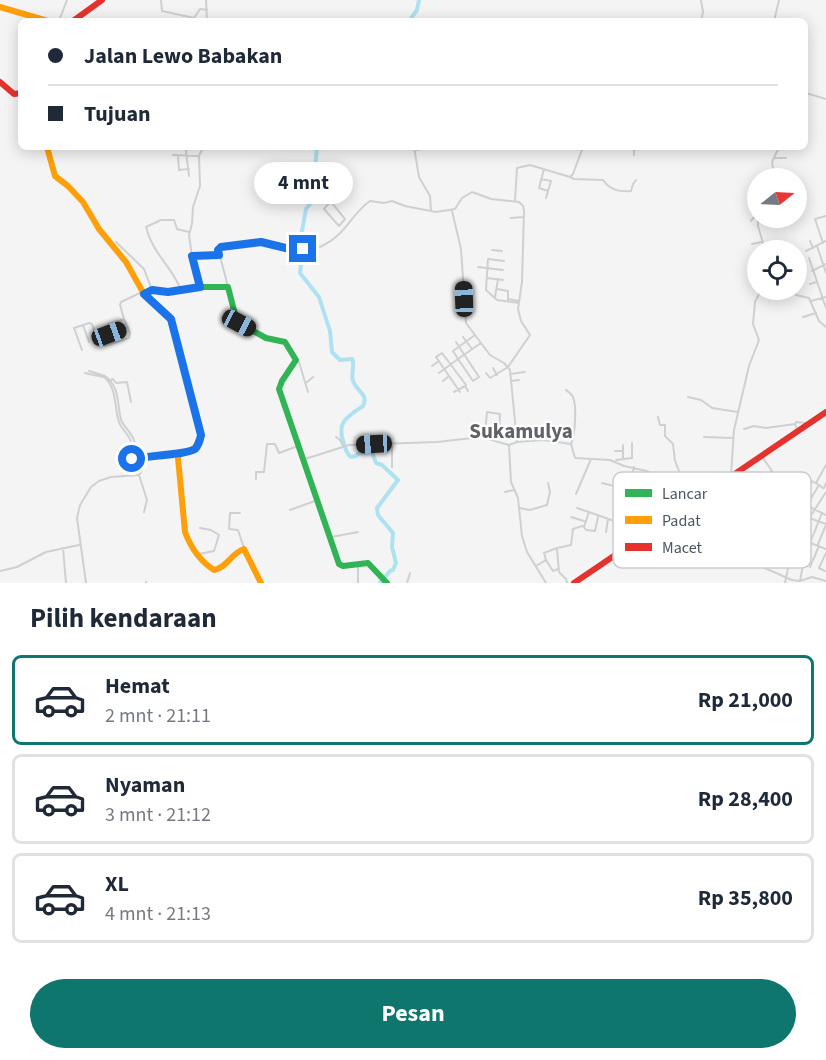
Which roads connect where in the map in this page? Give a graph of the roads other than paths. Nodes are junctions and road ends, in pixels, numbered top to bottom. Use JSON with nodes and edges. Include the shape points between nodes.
{"nodes":[{"id":1,"x":67,"y":0,"type":"edge"},
{"id":2,"x":102,"y":0,"type":"edge"},
{"id":3,"x":160,"y":0,"type":"edge"},
{"id":4,"x":206,"y":0,"type":"edge"},
{"id":5,"x":701,"y":0,"type":"edge"},
{"id":6,"x":779,"y":0,"type":"edge"},
{"id":7,"x":0,"y":7,"type":"edge"},
{"id":8,"x":207,"y":10,"type":"junction"},
{"id":9,"x":38,"y":18,"type":"edge"},
{"id":10,"x":60,"y":18,"type":"edge"},
{"id":11,"x":77,"y":18,"type":"edge"},
{"id":12,"x":207,"y":18,"type":"edge"},
{"id":13,"x":702,"y":18,"type":"edge"},
{"id":14,"x":775,"y":18,"type":"edge"},
{"id":15,"x":0,"y":82,"type":"edge"},
{"id":16,"x":18,"y":93,"type":"edge"},
{"id":17,"x":808,"y":94,"type":"edge"},
{"id":18,"x":826,"y":99,"type":"edge"},
{"id":19,"x":48,"y":150,"type":"edge"},
{"id":20,"x":186,"y":150,"type":"edge"},
{"id":21,"x":200,"y":150,"type":"edge"},
{"id":22,"x":415,"y":150,"type":"edge"},
{"id":23,"x":582,"y":150,"type":"edge"},
{"id":24,"x":634,"y":150,"type":"edge"},
{"id":25,"x":777,"y":150,"type":"edge"},
{"id":26,"x":188,"y":155,"type":"junction"},
{"id":27,"x":634,"y":155,"type":"dead end"},
{"id":28,"x":199,"y":156,"type":"junction"},
{"id":29,"x":773,"y":158,"type":"junction"},
{"id":30,"x":786,"y":158,"type":"dead end"},
{"id":31,"x":773,"y":168,"type":"edge"},
{"id":32,"x":189,"y":169,"type":"junction"},
{"id":33,"x":544,"y":169,"type":"junction"},
{"id":34,"x":189,"y":176,"type":"dead end"},
{"id":35,"x":570,"y":177,"type":"junction"},
{"id":36,"x":541,"y":178,"type":"junction"},
{"id":37,"x":636,"y":180,"type":"dead end"},
{"id":38,"x":548,"y":191,"type":"junction"},
{"id":39,"x":546,"y":198,"type":"dead end"},
{"id":40,"x":515,"y":201,"type":"junction"},
{"id":41,"x":432,"y":211,"type":"junction"},
{"id":42,"x":452,"y":211,"type":"junction"},
{"id":43,"x":826,"y":216,"type":"edge"},
{"id":44,"x":524,"y":217,"type":"junction"},
{"id":45,"x":511,"y":218,"type":"dead end"},
{"id":46,"x":342,"y":224,"type":"junction"},
{"id":47,"x":346,"y":229,"type":"junction"},
{"id":48,"x":189,"y":232,"type":"junction"},
{"id":49,"x":810,"y":241,"type":"dead end"},
{"id":50,"x":116,"y":242,"type":"dead end"},
{"id":51,"x":824,"y":242,"type":"edge"},
{"id":52,"x":497,"y":245,"type":"dead end"},
{"id":53,"x":817,"y":246,"type":"junction"},
{"id":54,"x":813,"y":248,"type":"junction"},
{"id":55,"x":807,"y":251,"type":"edge"},
{"id":56,"x":219,"y":255,"type":"junction"},
{"id":57,"x":192,"y":256,"type":"junction"},
{"id":58,"x":809,"y":258,"type":"dead end"},
{"id":59,"x":497,"y":260,"type":"junction"},
{"id":60,"x":504,"y":261,"type":"dead end"},
{"id":61,"x":825,"y":265,"type":"edge"},
{"id":62,"x":478,"y":267,"type":"dead end"},
{"id":63,"x":487,"y":268,"type":"junction"},
{"id":64,"x":503,"y":270,"type":"dead end"},
{"id":65,"x":812,"y":271,"type":"junction"},
{"id":66,"x":826,"y":273,"type":"edge"},
{"id":67,"x":487,"y":278,"type":"junction"},
{"id":68,"x":498,"y":279,"type":"junction"},
{"id":69,"x":503,"y":280,"type":"dead end"},
{"id":70,"x":817,"y":282,"type":"junction"},
{"id":71,"x":810,"y":284,"type":"dead end"},
{"id":72,"x":228,"y":286,"type":"junction"},
{"id":73,"x":200,"y":287,"type":"junction"},
{"id":74,"x":497,"y":289,"type":"junction"},
{"id":75,"x":152,"y":290,"type":"junction"},
{"id":76,"x":181,"y":291,"type":"junction"},
{"id":77,"x":143,"y":293,"type":"junction"},
{"id":78,"x":824,"y":297,"type":"edge"},
{"id":79,"x":495,"y":298,"type":"junction"},
{"id":80,"x":807,"y":298,"type":"edge"},
{"id":81,"x":508,"y":300,"type":"junction"},
{"id":82,"x":756,"y":300,"type":"edge"},
{"id":83,"x":519,"y":302,"type":"junction"},
{"id":84,"x":811,"y":302,"type":"junction"},
{"id":85,"x":826,"y":308,"type":"edge"},
{"id":86,"x":816,"y":313,"type":"junction"},
{"id":87,"x":803,"y":317,"type":"dead end"},
{"id":88,"x":124,"y":319,"type":"junction"},
{"id":89,"x":83,"y":325,"type":"junction"},
{"id":90,"x":128,"y":327,"type":"junction"},
{"id":91,"x":826,"y":327,"type":"edge"},
{"id":92,"x":107,"y":328,"type":"junction"},
{"id":93,"x":100,"y":330,"type":"junction"},
{"id":94,"x":95,"y":332,"type":"junction"},
{"id":95,"x":109,"y":334,"type":"junction"},
{"id":96,"x":474,"y":336,"type":"junction"},
{"id":97,"x":463,"y":337,"type":"dead end"},
{"id":98,"x":466,"y":341,"type":"junction"},
{"id":99,"x":89,"y":342,"type":"dead end"},
{"id":100,"x":456,"y":342,"type":"dead end"},
{"id":101,"x":99,"y":344,"type":"dead end"},
{"id":102,"x":113,"y":344,"type":"junction"},
{"id":103,"x":480,"y":344,"type":"junction"},
{"id":104,"x":459,"y":346,"type":"junction"},
{"id":105,"x":450,"y":347,"type":"dead end"},
{"id":106,"x":82,"y":350,"type":"dead end"},
{"id":107,"x":472,"y":350,"type":"junction"},
{"id":108,"x":453,"y":351,"type":"junction"},
{"id":109,"x":465,"y":355,"type":"junction"},
{"id":110,"x":459,"y":359,"type":"junction"},
{"id":111,"x":296,"y":360,"type":"junction"},
{"id":112,"x":439,"y":361,"type":"junction"},
{"id":113,"x":451,"y":364,"type":"junction"},
{"id":114,"x":432,"y":366,"type":"dead end"},
{"id":115,"x":508,"y":367,"type":"junction"},
{"id":116,"x":493,"y":368,"type":"dead end"},
{"id":117,"x":445,"y":369,"type":"junction"},
{"id":118,"x":87,"y":372,"type":"dead end"},
{"id":119,"x":525,"y":372,"type":"dead end"},
{"id":120,"x":439,"y":373,"type":"dead end"},
{"id":121,"x":486,"y":373,"type":"dead end"},
{"id":122,"x":510,"y":374,"type":"junction"},
{"id":123,"x":497,"y":375,"type":"junction"},
{"id":124,"x":104,"y":376,"type":"junction"},
{"id":125,"x":450,"y":376,"type":"junction"},
{"id":126,"x":313,"y":377,"type":"dead end"},
{"id":127,"x":111,"y":380,"type":"junction"},
{"id":128,"x":519,"y":380,"type":"dead end"},
{"id":129,"x":443,"y":381,"type":"dead end"},
{"id":130,"x":473,"y":381,"type":"junction"},
{"id":131,"x":511,"y":381,"type":"junction"},
{"id":132,"x":306,"y":383,"type":"junction"},
{"id":133,"x":465,"y":386,"type":"junction"},
{"id":134,"x":566,"y":390,"type":"dead end"},
{"id":135,"x":459,"y":391,"type":"junction"},
{"id":136,"x":468,"y":391,"type":"dead end"},
{"id":137,"x":308,"y":392,"type":"dead end"},
{"id":138,"x":454,"y":392,"type":"dead end"},
{"id":139,"x":688,"y":398,"type":"dead end"},
{"id":140,"x":131,"y":402,"type":"dead end"},
{"id":141,"x":117,"y":403,"type":"junction"},
{"id":142,"x":738,"y":412,"type":"junction"},
{"id":143,"x":826,"y":414,"type":"edge"},
{"id":144,"x":658,"y":417,"type":"dead end"},
{"id":145,"x":795,"y":424,"type":"junction"},
{"id":146,"x":810,"y":424,"type":"junction"},
{"id":147,"x":744,"y":429,"type":"dead end"},
{"id":148,"x":797,"y":432,"type":"junction"},
{"id":149,"x":495,"y":435,"type":"junction"},
{"id":150,"x":336,"y":437,"type":"dead end"},
{"id":151,"x":704,"y":437,"type":"dead end"},
{"id":152,"x":733,"y":438,"type":"junction"},
{"id":153,"x":493,"y":440,"type":"junction"},
{"id":154,"x":517,"y":442,"type":"junction"},
{"id":155,"x":392,"y":443,"type":"junction"},
{"id":156,"x":632,"y":443,"type":"dead end"},
{"id":157,"x":571,"y":444,"type":"junction"},
{"id":158,"x":509,"y":445,"type":"junction"},
{"id":159,"x":623,"y":445,"type":"dead end"},
{"id":160,"x":298,"y":446,"type":"junction"},
{"id":161,"x":344,"y":446,"type":"junction"},
{"id":162,"x":615,"y":451,"type":"dead end"},
{"id":163,"x":623,"y":451,"type":"junction"},
{"id":164,"x":179,"y":455,"type":"junction"},
{"id":165,"x":145,"y":457,"type":"junction"},
{"id":166,"x":764,"y":458,"type":"junction"},
{"id":167,"x":134,"y":459,"type":"junction"},
{"id":168,"x":591,"y":459,"type":"junction"},
{"id":169,"x":623,"y":459,"type":"junction"},
{"id":170,"x":303,"y":460,"type":"junction"},
{"id":171,"x":614,"y":460,"type":"junction"},
{"id":172,"x":753,"y":463,"type":"junction"},
{"id":173,"x":826,"y":465,"type":"edge"},
{"id":174,"x":393,"y":467,"type":"dead end"},
{"id":175,"x":634,"y":468,"type":"junction"},
{"id":176,"x":772,"y":471,"type":"edge"},
{"id":177,"x":633,"y":472,"type":"edge"},
{"id":178,"x":647,"y":472,"type":"edge"},
{"id":179,"x":680,"y":472,"type":"edge"},
{"id":180,"x":731,"y":472,"type":"edge"},
{"id":181,"x":739,"y":472,"type":"edge"},
{"id":182,"x":741,"y":472,"type":"edge"},
{"id":183,"x":139,"y":475,"type":"junction"},
{"id":184,"x":256,"y":479,"type":"dead end"},
{"id":185,"x":548,"y":483,"type":"dead end"},
{"id":186,"x":602,"y":483,"type":"dead end"},
{"id":187,"x":811,"y":483,"type":"edge"},
{"id":188,"x":826,"y":483,"type":"edge"},
{"id":189,"x":817,"y":484,"type":"junction"},
{"id":190,"x":613,"y":486,"type":"edge"},
{"id":191,"x":514,"y":490,"type":"junction"},
{"id":192,"x":825,"y":490,"type":"edge"},
{"id":193,"x":504,"y":492,"type":"dead end"},
{"id":194,"x":576,"y":494,"type":"dead end"},
{"id":195,"x":811,"y":497,"type":"edge"},
{"id":196,"x":318,"y":500,"type":"junction"},
{"id":197,"x":519,"y":508,"type":"junction"},
{"id":198,"x":577,"y":508,"type":"dead end"},
{"id":199,"x":811,"y":508,"type":"edge"},
{"id":200,"x":290,"y":510,"type":"dead end"},
{"id":201,"x":815,"y":510,"type":"junction"},
{"id":202,"x":826,"y":510,"type":"edge"},
{"id":203,"x":144,"y":512,"type":"dead end"},
{"id":204,"x":590,"y":512,"type":"junction"},
{"id":205,"x":240,"y":513,"type":"dead end"},
{"id":206,"x":824,"y":514,"type":"edge"},
{"id":207,"x":811,"y":516,"type":"edge"},
{"id":208,"x":598,"y":517,"type":"junction"},
{"id":209,"x":571,"y":518,"type":"dead end"},
{"id":210,"x":811,"y":518,"type":"edge"},
{"id":211,"x":608,"y":519,"type":"junction"},
{"id":212,"x":613,"y":520,"type":"edge"},
{"id":213,"x":585,"y":521,"type":"junction"},
{"id":214,"x":818,"y":521,"type":"junction"},
{"id":215,"x":826,"y":524,"type":"edge"},
{"id":216,"x":568,"y":527,"type":"dead end"},
{"id":217,"x":583,"y":527,"type":"junction"},
{"id":218,"x":200,"y":528,"type":"dead end"},
{"id":219,"x":573,"y":529,"type":"junction"},
{"id":220,"x":358,"y":532,"type":"dead end"},
{"id":221,"x":606,"y":532,"type":"dead end"},
{"id":222,"x":331,"y":537,"type":"junction"},
{"id":223,"x":811,"y":543,"type":"joint"},
{"id":224,"x":80,"y":545,"type":"junction"},
{"id":225,"x":818,"y":546,"type":"junction"},
{"id":226,"x":64,"y":547,"type":"junction"},
{"id":227,"x":557,"y":548,"type":"junction"},
{"id":228,"x":244,"y":549,"type":"junction"},
{"id":229,"x":826,"y":549,"type":"edge"},
{"id":230,"x":552,"y":550,"type":"junction"},
{"id":231,"x":197,"y":554,"type":"junction"},
{"id":232,"x":826,"y":554,"type":"edge"},
{"id":233,"x":557,"y":558,"type":"junction"},
{"id":234,"x":613,"y":558,"type":"edge"},
{"id":235,"x":613,"y":558,"type":"edge"},
{"id":236,"x":546,"y":560,"type":"junction"},
{"id":237,"x":824,"y":561,"type":"edge"},
{"id":238,"x":358,"y":564,"type":"junction"},
{"id":239,"x":811,"y":564,"type":"edge"},
{"id":240,"x":536,"y":566,"type":"junction"},
{"id":241,"x":558,"y":568,"type":"junction"},
{"id":242,"x":768,"y":568,"type":"edge"},
{"id":243,"x":787,"y":568,"type":"edge"},
{"id":244,"x":802,"y":568,"type":"edge"},
{"id":245,"x":0,"y":571,"type":"edge"},
{"id":246,"x":825,"y":571,"type":"edge"},
{"id":247,"x":410,"y":573,"type":"dead end"},
{"id":248,"x":788,"y":578,"type":"junction"},
{"id":249,"x":385,"y":581,"type":"edge"},
{"id":250,"x":800,"y":581,"type":"junction"},
{"id":251,"x":826,"y":581,"type":"edge"},
{"id":252,"x":66,"y":583,"type":"edge"},
{"id":253,"x":86,"y":583,"type":"edge"},
{"id":254,"x":261,"y":583,"type":"edge"},
{"id":255,"x":358,"y":583,"type":"edge"},
{"id":256,"x":407,"y":583,"type":"edge"},
{"id":257,"x":546,"y":583,"type":"edge"},
{"id":258,"x":567,"y":583,"type":"edge"},
{"id":259,"x":574,"y":583,"type":"edge"},
{"id":260,"x":580,"y":583,"type":"edge"},
{"id":261,"x":785,"y":583,"type":"edge"}],
"edges":[{"from":1,"to":10,"type":"street"},
{"from":2,"to":11,"type":"street"},
{"from":3,"to":8,"type":"street","via":[[161,10],[194,18],[200,9]]},
{"from":4,"to":8,"type":"street"},
{"from":5,"to":13,"type":"street"},
{"from":6,"to":14,"type":"street"},
{"from":7,"to":9,"type":"street"},
{"from":8,"to":12,"type":"street"},
{"from":15,"to":16,"type":"street"},
{"from":17,"to":18,"type":"street"},
{"from":19,"to":77,"type":"street","via":[[55,176],[81,199]]},
{"from":20,"to":26,"type":"street"},
{"from":21,"to":28,"type":"street"},
{"from":22,"to":41,"type":"street","via":[[419,177],[430,196]]},
{"from":23,"to":35,"type":"street"},
{"from":24,"to":27,"type":"street"},
{"from":25,"to":29,"type":"street"},
{"from":26,"to":28,"type":"street"},
{"from":26,"to":32,"type":"street"},
{"from":26,"to":32,"type":"street","via":[[176,156],[179,170]]},
{"from":28,"to":48,"type":"street","via":[[200,186]]},
{"from":29,"to":30,"type":"street"},
{"from":29,"to":31,"type":"street"},
{"from":32,"to":34,"type":"street"},
{"from":33,"to":35,"type":"street"},
{"from":33,"to":36,"type":"street"},
{"from":33,"to":40,"type":"street","via":[[530,165],[517,168]]},
{"from":35,"to":37,"type":"street","via":[[603,180],[618,192],[631,191]]},
{"from":36,"to":38,"type":"street","via":[[539,188]]},
{"from":36,"to":38,"type":"street","via":[[551,181]]},
{"from":38,"to":39,"type":"street"},
{"from":40,"to":42,"type":"street","via":[[472,192]]},
{"from":40,"to":44,"type":"street","via":[[523,206]]},
{"from":41,"to":42,"type":"street"},
{"from":41,"to":47,"type":"street","via":[[393,201],[371,201]]},
{"from":42,"to":96,"type":"street","via":[[461,249],[466,322]]},
{"from":43,"to":51,"type":"street","via":[[815,219]]},
{"from":44,"to":45,"type":"street"},
{"from":44,"to":83,"type":"street"},
{"from":46,"to":46,"type":"street","via":[[338,226],[324,209],[329,203],[345,219]]},
{"from":46,"to":47,"type":"street"},
{"from":47,"to":56,"type":"street","via":[[321,246],[294,250],[253,242],[221,247]]},
{"from":48,"to":57,"type":"street"},
{"from":48,"to":76,"type":"street","via":[[177,229],[174,220],[161,220],[146,227],[154,248]]},
{"from":49,"to":54,"type":"street"},
{"from":50,"to":75,"type":"street","via":[[145,271]]},
{"from":51,"to":53,"type":"street"},
{"from":52,"to":59,"type":"street"},
{"from":53,"to":54,"type":"street"},
{"from":53,"to":61,"type":"street"},
{"from":54,"to":55,"type":"street"},
{"from":56,"to":57,"type":"street"},
{"from":56,"to":72,"type":"street"},
{"from":57,"to":73,"type":"street"},
{"from":58,"to":65,"type":"street"},
{"from":59,"to":60,"type":"street"},
{"from":59,"to":63,"type":"street","via":[[488,259]]},
{"from":61,"to":65,"type":"street"},
{"from":61,"to":66,"type":"street"},
{"from":62,"to":63,"type":"street"},
{"from":63,"to":64,"type":"street"},
{"from":63,"to":67,"type":"street"},
{"from":65,"to":70,"type":"street"},
{"from":67,"to":68,"type":"street"},
{"from":67,"to":79,"type":"street","via":[[486,290]]},
{"from":68,"to":69,"type":"street"},
{"from":68,"to":74,"type":"street"},
{"from":70,"to":71,"type":"street"},
{"from":70,"to":78,"type":"street"},
{"from":72,"to":73,"type":"street"},
{"from":72,"to":111,"type":"street","via":[[237,322],[267,338],[285,342]]},
{"from":73,"to":76,"type":"street"},
{"from":74,"to":79,"type":"street"},
{"from":74,"to":81,"type":"street","via":[[508,291]]},
{"from":75,"to":76,"type":"street"},
{"from":75,"to":77,"type":"street"},
{"from":77,"to":88,"type":"street","via":[[121,302]]},
{"from":77,"to":164,"type":"street","via":[[171,319],[200,430],[195,448]]},
{"from":78,"to":84,"type":"street"},
{"from":78,"to":85,"type":"street"},
{"from":79,"to":81,"type":"street"},
{"from":80,"to":84,"type":"street"},
{"from":81,"to":83,"type":"street"},
{"from":82,"to":142,"type":"street","via":[[753,324],[759,340]]},
{"from":83,"to":115,"type":"street","via":[[520,320],[530,335]]},
{"from":84,"to":86,"type":"street"},
{"from":86,"to":87,"type":"street"},
{"from":86,"to":91,"type":"street"},
{"from":88,"to":90,"type":"street"},
{"from":88,"to":92,"type":"street"},
{"from":89,"to":94,"type":"street","via":[[91,323]]},
{"from":89,"to":99,"type":"street"},
{"from":89,"to":106,"type":"street","via":[[74,328]]},
{"from":90,"to":95,"type":"street"},
{"from":90,"to":102,"type":"street","via":[[130,337]]},
{"from":92,"to":93,"type":"street"},
{"from":92,"to":95,"type":"street"},
{"from":93,"to":94,"type":"street"},
{"from":93,"to":102,"type":"street","via":[[105,346]]},
{"from":94,"to":101,"type":"street"},
{"from":95,"to":102,"type":"street"},
{"from":96,"to":98,"type":"street"},
{"from":96,"to":103,"type":"street"},
{"from":97,"to":98,"type":"street"},
{"from":98,"to":104,"type":"street"},
{"from":98,"to":107,"type":"street"},
{"from":100,"to":104,"type":"street"},
{"from":103,"to":107,"type":"street"},
{"from":103,"to":115,"type":"street"},
{"from":104,"to":108,"type":"street"},
{"from":104,"to":109,"type":"street"},
{"from":105,"to":108,"type":"street"},
{"from":107,"to":109,"type":"street"},
{"from":108,"to":110,"type":"street"},
{"from":109,"to":110,"type":"street"},
{"from":109,"to":130,"type":"street","via":[[478,375]]},
{"from":110,"to":113,"type":"street"},
{"from":110,"to":130,"type":"street"},
{"from":111,"to":132,"type":"street"},
{"from":111,"to":160,"type":"street","via":[[279,388]]},
{"from":112,"to":113,"type":"street","via":[[436,357],[443,353]]},
{"from":112,"to":114,"type":"street"},
{"from":112,"to":117,"type":"street"},
{"from":113,"to":117,"type":"street"},
{"from":113,"to":133,"type":"street"},
{"from":115,"to":122,"type":"street"},
{"from":115,"to":123,"type":"street"},
{"from":116,"to":123,"type":"street"},
{"from":117,"to":120,"type":"street"},
{"from":117,"to":125,"type":"street"},
{"from":118,"to":124,"type":"street"},
{"from":119,"to":122,"type":"street"},
{"from":121,"to":123,"type":"street","via":[[490,379]]},
{"from":122,"to":131,"type":"street"},
{"from":124,"to":127,"type":"street"},
{"from":124,"to":141,"type":"street","via":[[111,383]]},
{"from":125,"to":129,"type":"street"},
{"from":125,"to":135,"type":"street"},
{"from":126,"to":132,"type":"street"},
{"from":127,"to":140,"type":"street","via":[[126,382]]},
{"from":127,"to":141,"type":"street"},
{"from":128,"to":131,"type":"street"},
{"from":130,"to":133,"type":"street"},
{"from":131,"to":154,"type":"street"},
{"from":132,"to":137,"type":"street"},
{"from":133,"to":135,"type":"street"},
{"from":133,"to":136,"type":"street"},
{"from":134,"to":157,"type":"street","via":[[574,401],[575,430]]},
{"from":135,"to":138,"type":"street"},
{"from":139,"to":142,"type":"street","via":[[701,400],[712,408]]},
{"from":141,"to":167,"type":"street","via":[[120,420],[134,441]]},
{"from":142,"to":152,"type":"street"},
{"from":143,"to":146,"type":"street"},
{"from":144,"to":179,"type":"street","via":[[660,425],[665,425],[665,436],[673,444]]},
{"from":145,"to":146,"type":"street"},
{"from":145,"to":147,"type":"street"},
{"from":145,"to":148,"type":"street"},
{"from":146,"to":148,"type":"street"},
{"from":146,"to":166,"type":"street"},
{"from":148,"to":172,"type":"street"},
{"from":149,"to":149,"type":"street","via":[[499,434],[500,414],[487,412],[485,433]]},
{"from":149,"to":153,"type":"street"},
{"from":150,"to":161,"type":"street"},
{"from":151,"to":152,"type":"street"},
{"from":152,"to":180,"type":"street"},
{"from":153,"to":155,"type":"street","via":[[481,437]]},
{"from":153,"to":158,"type":"street"},
{"from":154,"to":157,"type":"street"},
{"from":154,"to":158,"type":"street"},
{"from":155,"to":161,"type":"street"},
{"from":155,"to":174,"type":"street"},
{"from":156,"to":169,"type":"street","via":[[632,458]]},
{"from":157,"to":168,"type":"street","via":[[574,457]]},
{"from":158,"to":191,"type":"street"},
{"from":159,"to":163,"type":"street"},
{"from":160,"to":170,"type":"street"},
{"from":160,"to":184,"type":"street","via":[[279,453],[274,443],[267,444],[264,472],[256,472]]},
{"from":161,"to":170,"type":"street"},
{"from":162,"to":163,"type":"street"},
{"from":163,"to":169,"type":"street"},
{"from":164,"to":165,"type":"street"},
{"from":164,"to":231,"type":"street","via":[[185,531]]},
{"from":165,"to":167,"type":"street"},
{"from":165,"to":183,"type":"street"},
{"from":166,"to":172,"type":"street"},
{"from":166,"to":176,"type":"street"},
{"from":167,"to":183,"type":"street"},
{"from":168,"to":171,"type":"street"},
{"from":168,"to":194,"type":"street"},
{"from":169,"to":171,"type":"street"},
{"from":170,"to":196,"type":"street"},
{"from":171,"to":175,"type":"street"},
{"from":172,"to":181,"type":"street"},
{"from":172,"to":182,"type":"street"},
{"from":173,"to":189,"type":"street"},
{"from":175,"to":177,"type":"street"},
{"from":175,"to":178,"type":"street"},
{"from":183,"to":203,"type":"street","via":[[147,500]]},
{"from":183,"to":224,"type":"street","via":[[111,477],[91,488],[77,513]]},
{"from":185,"to":197,"type":"street","via":[[547,505],[529,510]]},
{"from":186,"to":190,"type":"street"},
{"from":187,"to":189,"type":"street"},
{"from":188,"to":192,"type":"street"},
{"from":189,"to":192,"type":"street"},
{"from":189,"to":195,"type":"street"},
{"from":191,"to":193,"type":"street"},
{"from":191,"to":197,"type":"street"},
{"from":192,"to":201,"type":"street"},
{"from":196,"to":200,"type":"street"},
{"from":196,"to":222,"type":"street"},
{"from":197,"to":240,"type":"street","via":[[522,536]]},
{"from":198,"to":204,"type":"street"},
{"from":199,"to":201,"type":"street"},
{"from":201,"to":206,"type":"street"},
{"from":201,"to":207,"type":"street"},
{"from":202,"to":206,"type":"street"},
{"from":204,"to":208,"type":"street"},
{"from":204,"to":213,"type":"street"},
{"from":205,"to":228,"type":"street","via":[[230,513],[229,529],[238,530]]},
{"from":206,"to":214,"type":"street"},
{"from":208,"to":211,"type":"street"},
{"from":208,"to":217,"type":"street","via":[[595,531]]},
{"from":209,"to":213,"type":"street"},
{"from":210,"to":214,"type":"street"},
{"from":211,"to":212,"type":"street"},
{"from":211,"to":221,"type":"street"},
{"from":213,"to":217,"type":"street"},
{"from":214,"to":215,"type":"street"},
{"from":214,"to":223,"type":"street"},
{"from":215,"to":225,"type":"street"},
{"from":216,"to":219,"type":"street"},
{"from":217,"to":219,"type":"street"},
{"from":218,"to":231,"type":"street","via":[[219,535],[214,551]]},
{"from":219,"to":227,"type":"street","via":[[571,544]]},
{"from":220,"to":222,"type":"street"},
{"from":222,"to":238,"type":"street","via":[[339,565]]},
{"from":223,"to":225,"type":"street"},
{"from":224,"to":226,"type":"street"},
{"from":224,"to":253,"type":"street"},
{"from":225,"to":229,"type":"street"},
{"from":225,"to":239,"type":"street"},
{"from":226,"to":245,"type":"street"},
{"from":226,"to":252,"type":"street"},
{"from":227,"to":230,"type":"street"},
{"from":227,"to":233,"type":"street"},
{"from":228,"to":231,"type":"street","via":[[236,551],[224,567],[216,570]]},
{"from":228,"to":254,"type":"street"},
{"from":230,"to":233,"type":"street"},
{"from":230,"to":236,"type":"street","via":[[543,554]]},
{"from":232,"to":237,"type":"street"},
{"from":233,"to":241,"type":"street"},
{"from":234,"to":259,"type":"street"},
{"from":235,"to":260,"type":"street"},
{"from":236,"to":240,"type":"street"},
{"from":236,"to":241,"type":"street","via":[[553,571]]},
{"from":237,"to":246,"type":"street","via":[[819,568]]},
{"from":238,"to":249,"type":"street","via":[[371,564]]},
{"from":238,"to":255,"type":"street"},
{"from":240,"to":257,"type":"street"},
{"from":241,"to":258,"type":"street"},
{"from":242,"to":248,"type":"street"},
{"from":243,"to":248,"type":"street"},
{"from":244,"to":250,"type":"street"},
{"from":247,"to":256,"type":"street"},
{"from":248,"to":250,"type":"street"},
{"from":248,"to":261,"type":"street"},
{"from":250,"to":251,"type":"street","via":[[812,577]]}]}
